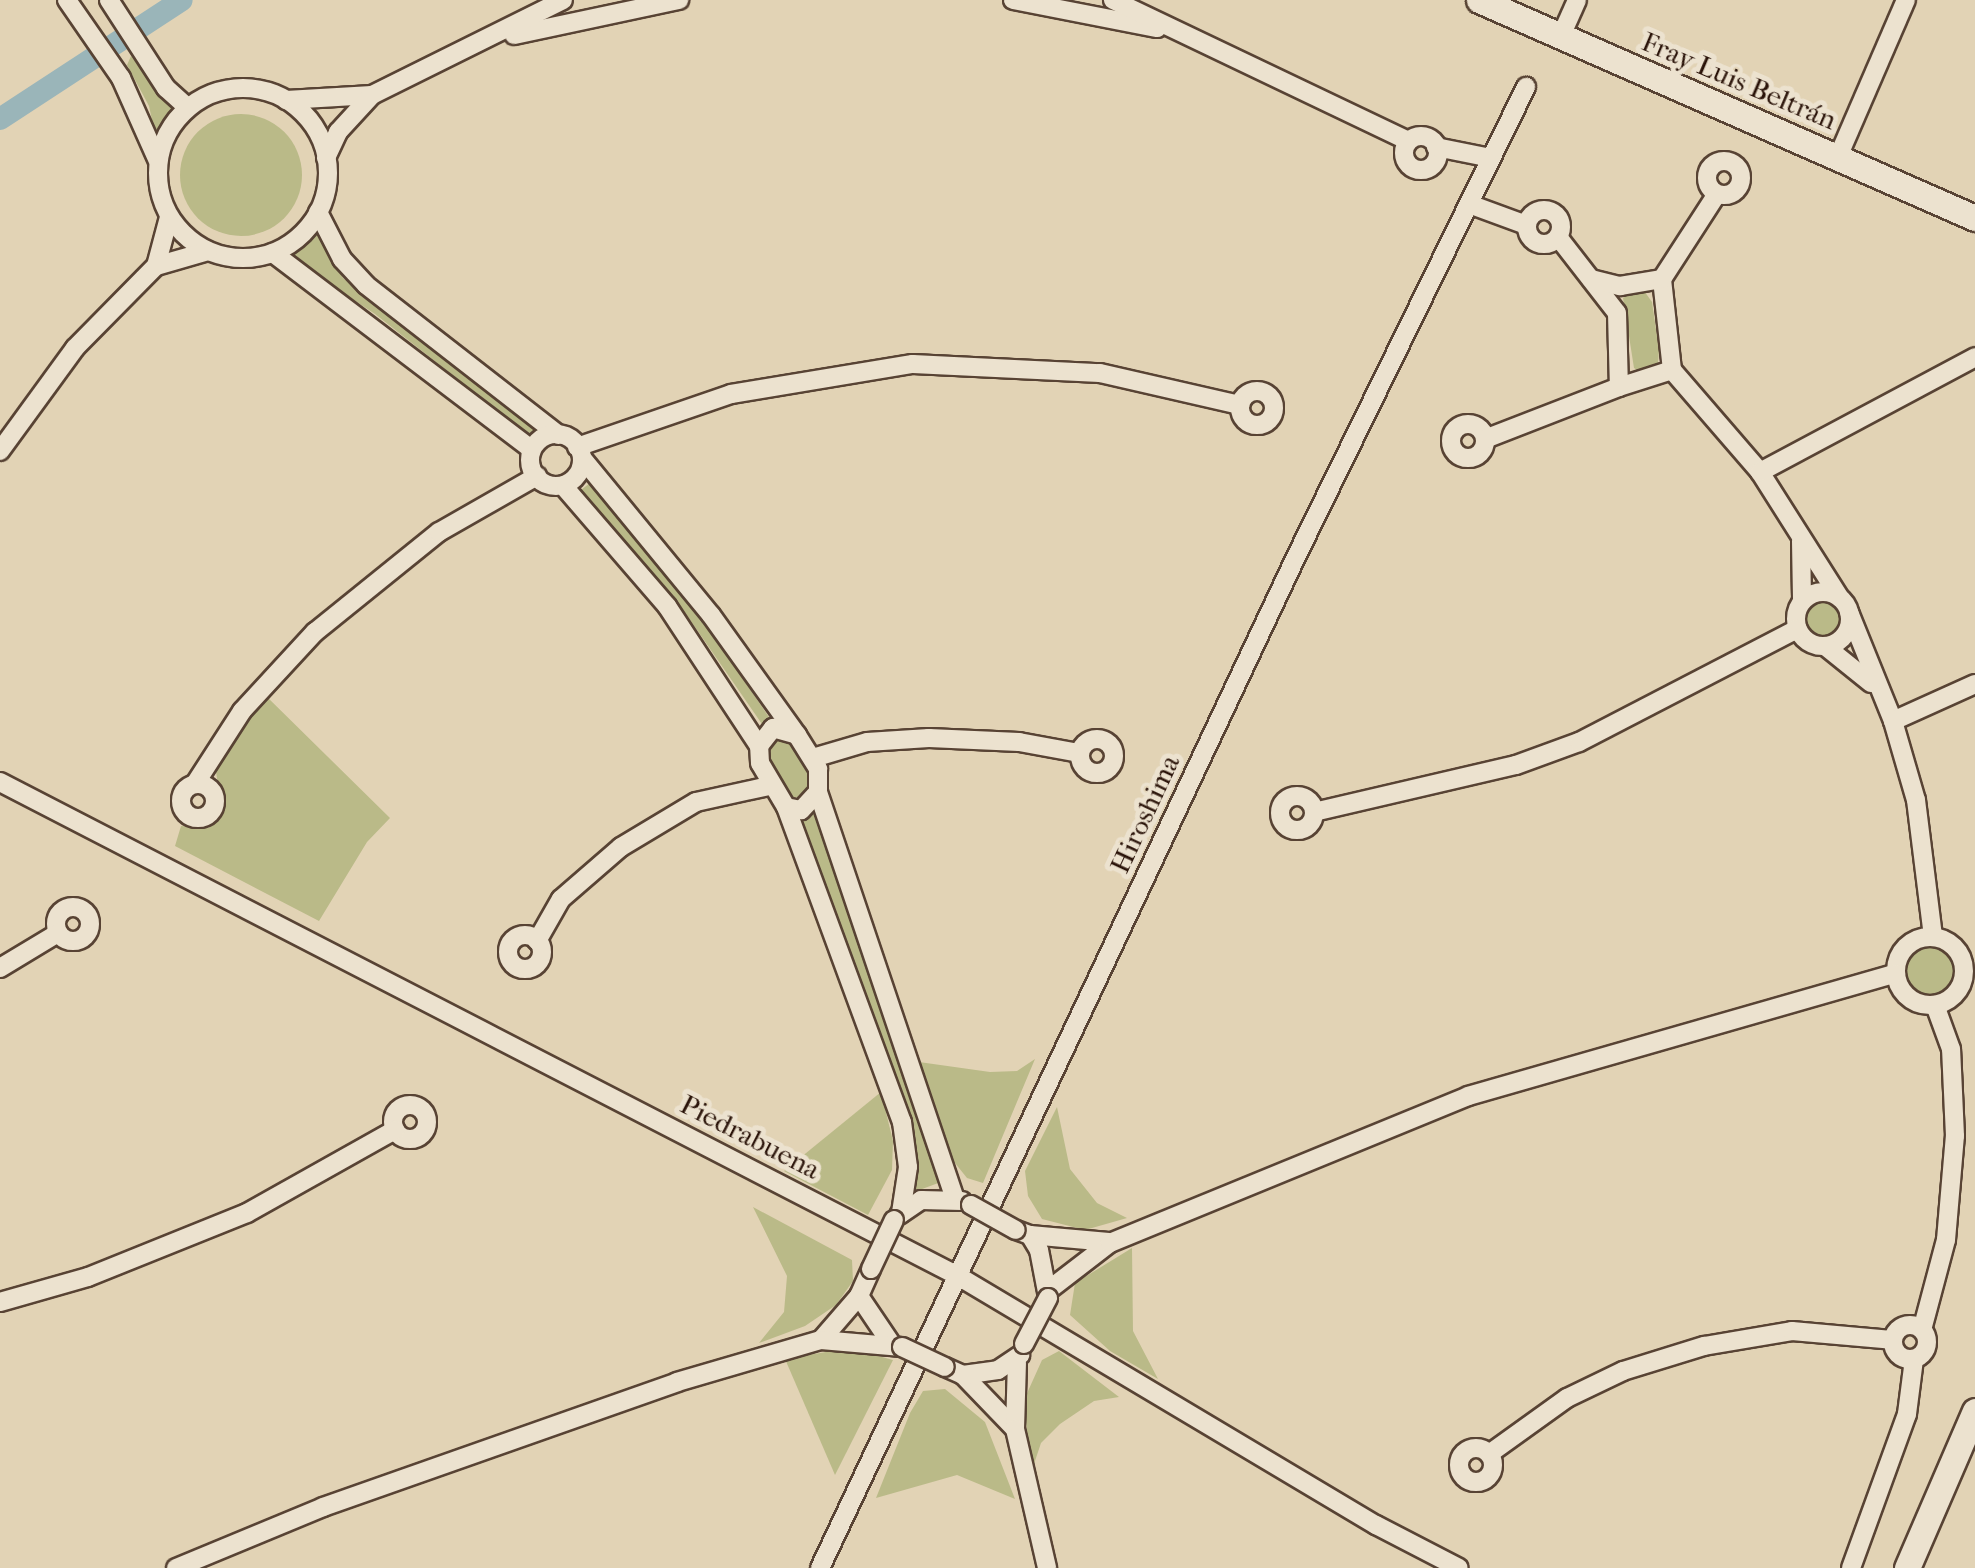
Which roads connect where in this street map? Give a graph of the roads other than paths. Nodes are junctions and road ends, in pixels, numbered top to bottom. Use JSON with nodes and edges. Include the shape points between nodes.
{"nodes":[{"id":1,"x":563,"y":0,"type":"edge"},
{"id":2,"x":679,"y":0,"type":"edge"},
{"id":3,"x":1013,"y":0,"type":"edge"},
{"id":4,"x":1113,"y":0,"type":"edge"},
{"id":5,"x":1479,"y":0,"type":"edge"},
{"id":6,"x":1577,"y":0,"type":"edge"},
{"id":7,"x":1906,"y":0,"type":"edge"},
{"id":8,"x":72,"y":2,"type":"edge"},
{"id":9,"x":114,"y":6,"type":"edge"},
{"id":10,"x":1186,"y":35,"type":"junction"},
{"id":11,"x":1561,"y":36,"type":"junction"},
{"id":12,"x":494,"y":40,"type":"junction"},
{"id":13,"x":1526,"y":87,"type":"dead end"},
{"id":14,"x":372,"y":95,"type":"junction"},
{"id":15,"x":285,"y":100,"type":"junction"},
{"id":16,"x":187,"y":107,"type":"junction"},
{"id":17,"x":1408,"y":141,"type":"junction"},
{"id":18,"x":1436,"y":146,"type":"junction"},
{"id":19,"x":1838,"y":156,"type":"junction"},
{"id":20,"x":1491,"y":158,"type":"junction"},
{"id":21,"x":326,"y":159,"type":"junction"},
{"id":22,"x":158,"y":160,"type":"junction"},
{"id":23,"x":1717,"y":194,"type":"dead end"},
{"id":24,"x":1469,"y":204,"type":"junction"},
{"id":25,"x":318,"y":212,"type":"junction"},
{"id":26,"x":169,"y":217,"type":"junction"},
{"id":27,"x":1975,"y":218,"type":"edge"},
{"id":28,"x":208,"y":250,"type":"junction"},
{"id":29,"x":272,"y":253,"type":"junction"},
{"id":30,"x":156,"y":266,"type":"junction"},
{"id":31,"x":1590,"y":278,"type":"junction"},
{"id":32,"x":1662,"y":279,"type":"junction"},
{"id":33,"x":1975,"y":357,"type":"edge"},
{"id":34,"x":1672,"y":370,"type":"junction"},
{"id":35,"x":1619,"y":387,"type":"junction"},
{"id":36,"x":1240,"y":405,"type":"dead end"},
{"id":37,"x":559,"y":435,"type":"junction"},
{"id":38,"x":1485,"y":440,"type":"dead end"},
{"id":39,"x":529,"y":447,"type":"junction"},
{"id":40,"x":0,"y":451,"type":"edge"},
{"id":41,"x":580,"y":453,"type":"junction"},
{"id":42,"x":1760,"y":472,"type":"junction"},
{"id":43,"x":537,"y":476,"type":"junction"},
{"id":44,"x":566,"y":489,"type":"junction"},
{"id":45,"x":1801,"y":535,"type":"junction"},
{"id":46,"x":1802,"y":601,"type":"junction"},
{"id":47,"x":1844,"y":605,"type":"junction"},
{"id":48,"x":1797,"y":629,"type":"junction"},
{"id":49,"x":1825,"y":646,"type":"junction"},
{"id":50,"x":1975,"y":684,"type":"edge"},
{"id":51,"x":1878,"y":691,"type":"junction"},
{"id":52,"x":1894,"y":721,"type":"junction"},
{"id":53,"x":797,"y":735,"type":"junction"},
{"id":54,"x":760,"y":746,"type":"junction"},
{"id":55,"x":1080,"y":753,"type":"dead end"},
{"id":56,"x":814,"y":758,"type":"junction"},
{"id":57,"x":0,"y":782,"type":"edge"},
{"id":58,"x":195,"y":784,"type":"dead end"},
{"id":59,"x":769,"y":786,"type":"junction"},
{"id":60,"x":818,"y":792,"type":"junction"},
{"id":61,"x":786,"y":807,"type":"junction"},
{"id":62,"x":1314,"y":812,"type":"dead end"},
{"id":63,"x":58,"y":932,"type":"dead end"},
{"id":64,"x":1933,"y":937,"type":"junction"},
{"id":65,"x":537,"y":941,"type":"dead end"},
{"id":66,"x":1969,"y":964,"type":"edge"},
{"id":67,"x":0,"y":968,"type":"edge"},
{"id":68,"x":1896,"y":973,"type":"junction"},
{"id":69,"x":1935,"y":1006,"type":"junction"},
{"id":70,"x":395,"y":1130,"type":"dead end"},
{"id":71,"x":963,"y":1201,"type":"junction"},
{"id":72,"x":898,"y":1216,"type":"junction"},
{"id":73,"x":1023,"y":1233,"type":"junction"},
{"id":74,"x":1110,"y":1242,"type":"junction"},
{"id":75,"x":958,"y":1276,"type":"junction"},
{"id":76,"x":1049,"y":1293,"type":"junction"},
{"id":77,"x":859,"y":1296,"type":"junction"},
{"id":78,"x":0,"y":1302,"type":"edge"},
{"id":79,"x":1922,"y":1330,"type":"junction"},
{"id":80,"x":821,"y":1340,"type":"junction"},
{"id":81,"x":1892,"y":1340,"type":"junction"},
{"id":82,"x":896,"y":1345,"type":"junction"},
{"id":83,"x":1914,"y":1359,"type":"junction"},
{"id":84,"x":1017,"y":1363,"type":"junction"},
{"id":85,"x":954,"y":1371,"type":"junction"},
{"id":86,"x":1975,"y":1411,"type":"edge"},
{"id":87,"x":1015,"y":1430,"type":"junction"},
{"id":88,"x":1968,"y":1444,"type":"edge"},
{"id":89,"x":1489,"y":1454,"type":"dead end"},
{"id":90,"x":176,"y":1568,"type":"edge"},
{"id":91,"x":820,"y":1568,"type":"edge"},
{"id":92,"x":1047,"y":1568,"type":"edge"},
{"id":93,"x":1459,"y":1568,"type":"edge"},
{"id":94,"x":1851,"y":1568,"type":"edge"},
{"id":95,"x":1908,"y":1568,"type":"edge"}],
"edges":[{"from":1,"to":12,"type":"street"},
{"from":2,"to":12,"type":"street"},
{"from":3,"to":10,"type":"street"},
{"from":4,"to":10,"type":"street"},
{"from":5,"to":11,"type":"street","name":"Fray Luis Beltrán"},
{"from":6,"to":11,"type":"street"},
{"from":7,"to":19,"type":"street"},
{"from":8,"to":22,"type":"street","via":[[121,78]]},
{"from":9,"to":16,"type":"street"},
{"from":10,"to":17,"type":"street"},
{"from":11,"to":19,"type":"street","name":"Fray Luis Beltrán"},
{"from":12,"to":14,"type":"street"},
{"from":13,"to":20,"type":"street","name":"Hiroshima"},
{"from":14,"to":15,"type":"street"},
{"from":14,"to":21,"type":"street","via":[[338,132]]},
{"from":15,"to":16,"type":"street","via":[[240,87]]},
{"from":15,"to":21,"type":"street","via":[[314,124]]},
{"from":16,"to":22,"type":"street","via":[[163,140]]},
{"from":17,"to":18,"type":"street","via":[[1424,136]]},
{"from":17,"to":18,"type":"street","via":[[1404,157],[1415,170],[1435,163]]},
{"from":18,"to":20,"type":"street"},
{"from":19,"to":27,"type":"street","name":"Fray Luis Beltrán"},
{"from":20,"to":24,"type":"street","name":"Hiroshima"},
{"from":21,"to":25,"type":"street"},
{"from":22,"to":26,"type":"street"},
{"from":23,"to":32,"type":"street"},
{"from":24,"to":31,"type":"street","via":[[1526,225],[1536,212],[1552,212],[1561,226],[1558,237]]},
{"from":24,"to":75,"type":"street","name":"Hiroshima"},
{"from":25,"to":29,"type":"street","via":[[306,232]]},
{"from":25,"to":37,"type":"street","via":[[342,259],[366,285]]},
{"from":26,"to":28,"type":"street"},
{"from":26,"to":30,"type":"street"},
{"from":28,"to":29,"type":"street","via":[[236,258]]},
{"from":28,"to":30,"type":"street"},
{"from":29,"to":39,"type":"street"},
{"from":30,"to":40,"type":"street","via":[[75,348]]},
{"from":31,"to":32,"type":"street","via":[[1620,286]]},
{"from":31,"to":35,"type":"street","via":[[1617,313]]},
{"from":32,"to":34,"type":"street"},
{"from":33,"to":42,"type":"street"},
{"from":34,"to":35,"type":"street"},
{"from":34,"to":42,"type":"street"},
{"from":35,"to":38,"type":"street"},
{"from":36,"to":41,"type":"street","via":[[1100,373],[914,364],[731,394]]},
{"from":37,"to":39,"type":"street","via":[[537,437]]},
{"from":37,"to":41,"type":"street"},
{"from":39,"to":43,"type":"street"},
{"from":41,"to":44,"type":"street","via":[[577,482]]},
{"from":41,"to":53,"type":"street","via":[[711,615]]},
{"from":42,"to":45,"type":"street"},
{"from":43,"to":44,"type":"street"},
{"from":43,"to":58,"type":"street","via":[[439,532],[314,632],[242,711]]},
{"from":44,"to":54,"type":"street","via":[[667,606]]},
{"from":45,"to":46,"type":"street"},
{"from":45,"to":47,"type":"street"},
{"from":46,"to":47,"type":"street","via":[[1816,592]]},
{"from":46,"to":48,"type":"street"},
{"from":47,"to":49,"type":"street","via":[[1848,631]]},
{"from":47,"to":51,"type":"street"},
{"from":48,"to":49,"type":"street","via":[[1808,642]]},
{"from":48,"to":62,"type":"street","via":[[1579,742],[1516,765]]},
{"from":49,"to":51,"type":"street","via":[[1850,660]]},
{"from":50,"to":52,"type":"street"},
{"from":51,"to":52,"type":"street"},
{"from":52,"to":64,"type":"street","via":[[1916,800]]},
{"from":53,"to":54,"type":"street","via":[[773,728]]},
{"from":53,"to":56,"type":"street"},
{"from":54,"to":59,"type":"street"},
{"from":55,"to":56,"type":"street","via":[[1020,742],[929,738],[867,742]]},
{"from":56,"to":60,"type":"street"},
{"from":57,"to":75,"type":"street","name":"Piedrabuena"},
{"from":59,"to":61,"type":"street"},
{"from":59,"to":65,"type":"street","via":[[696,802],[621,846],[561,899]]},
{"from":60,"to":61,"type":"street","via":[[801,810]]},
{"from":60,"to":71,"type":"street"},
{"from":61,"to":72,"type":"street","via":[[902,1122],[908,1167]]},
{"from":63,"to":67,"type":"street"},
{"from":64,"to":66,"type":"street"},
{"from":64,"to":68,"type":"street","via":[[1902,951]]},
{"from":66,"to":69,"type":"street","via":[[1954,996]]},
{"from":68,"to":69,"type":"street","via":[[1913,1001]]},
{"from":68,"to":74,"type":"street","via":[[1534,1072]]},
{"from":69,"to":79,"type":"street","via":[[1951,1050],[1955,1136],[1946,1240]]},
{"from":70,"to":78,"type":"street","via":[[247,1213],[88,1276]]},
{"from":71,"to":72,"type":"street","via":[[921,1200]]},
{"from":71,"to":73,"type":"street","bridge":true},
{"from":72,"to":77,"type":"street","bridge":true},
{"from":73,"to":74,"type":"street"},
{"from":73,"to":76,"type":"street"},
{"from":74,"to":76,"type":"street"},
{"from":75,"to":91,"type":"street","name":"Hiroshima"},
{"from":75,"to":93,"type":"street","name":"Piedrabuena"},
{"from":76,"to":84,"type":"street","bridge":true},
{"from":77,"to":80,"type":"street"},
{"from":77,"to":82,"type":"street"},
{"from":79,"to":81,"type":"street","via":[[1902,1326]]},
{"from":79,"to":83,"type":"street","via":[[1926,1347]]},
{"from":80,"to":82,"type":"street"},
{"from":80,"to":90,"type":"street","via":[[541,1428]]},
{"from":81,"to":83,"type":"street","via":[[1898,1355]]},
{"from":81,"to":89,"type":"street","via":[[1792,1331],[1656,1360],[1567,1398]]},
{"from":82,"to":85,"type":"street","bridge":true},
{"from":83,"to":94,"type":"street","via":[[1907,1414]]},
{"from":84,"to":85,"type":"street"},
{"from":84,"to":87,"type":"street"},
{"from":85,"to":87,"type":"street"},
{"from":86,"to":88,"type":"street"},
{"from":87,"to":92,"type":"street"},
{"from":88,"to":95,"type":"street"}]}
